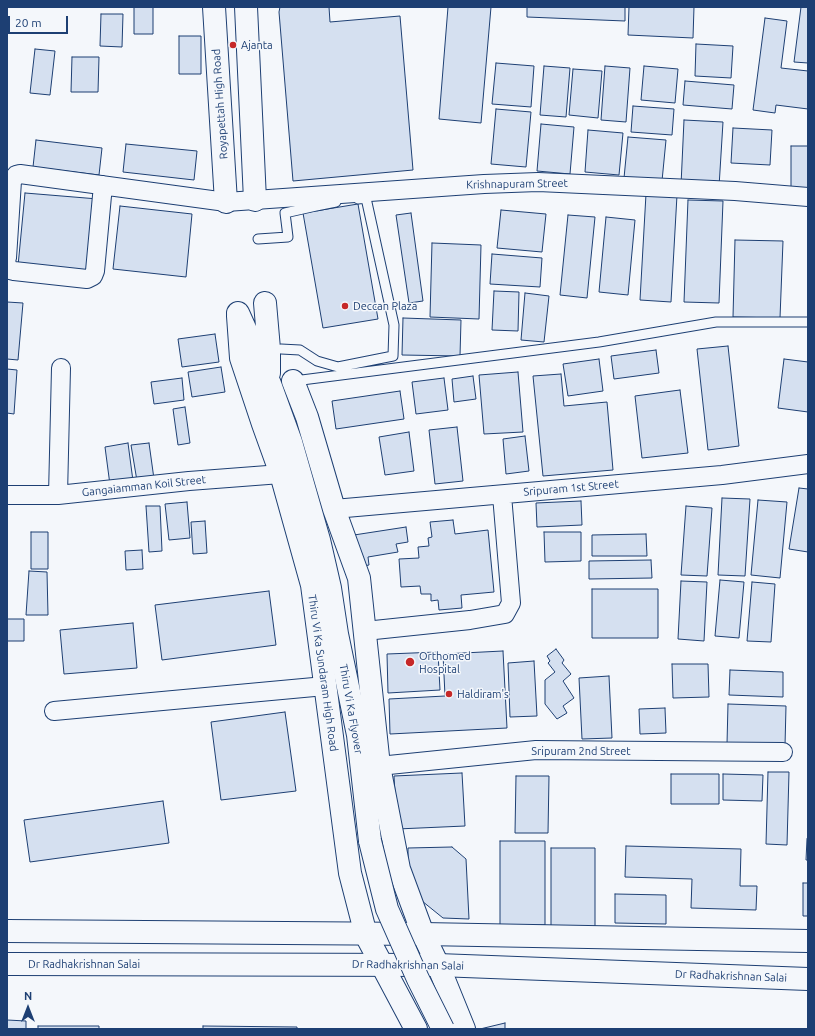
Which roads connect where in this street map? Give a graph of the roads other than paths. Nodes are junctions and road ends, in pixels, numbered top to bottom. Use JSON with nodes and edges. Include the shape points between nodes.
{"nodes":[{"id":1,"x":214,"y":7,"type":"edge"},
{"id":2,"x":246,"y":7,"type":"edge"},
{"id":3,"x":103,"y":185,"type":"junction"},
{"id":4,"x":808,"y":197,"type":"edge"},
{"id":5,"x":255,"y":200,"type":"junction"},
{"id":6,"x":314,"y":201,"type":"junction"},
{"id":7,"x":226,"y":202,"type":"junction"},
{"id":8,"x":258,"y":239,"type":"dead end"},
{"id":9,"x":7,"y":258,"type":"edge"},
{"id":10,"x":7,"y":265,"type":"edge"},
{"id":11,"x":265,"y":303,"type":"dead end"},
{"id":12,"x":238,"y":312,"type":"joint"},
{"id":13,"x":808,"y":322,"type":"edge"},
{"id":14,"x":281,"y":349,"type":"dead end"},
{"id":15,"x":61,"y":368,"type":"dead end"},
{"id":16,"x":293,"y":381,"type":"joint"},
{"id":17,"x":270,"y":384,"type":"junction"},
{"id":18,"x":808,"y":464,"type":"edge"},
{"id":19,"x":281,"y":474,"type":"junction"},
{"id":20,"x":7,"y":495,"type":"edge"},
{"id":21,"x":58,"y":495,"type":"junction"},
{"id":22,"x":502,"y":495,"type":"junction"},
{"id":23,"x":334,"y":509,"type":"junction"},
{"id":24,"x":365,"y":631,"type":"junction"},
{"id":25,"x":325,"y":686,"type":"junction"},
{"id":26,"x":54,"y":711,"type":"dead end"},
{"id":27,"x":783,"y":752,"type":"dead end"},
{"id":28,"x":379,"y":766,"type":"junction"},
{"id":29,"x":7,"y":931,"type":"edge"},
{"id":30,"x":423,"y":934,"type":"junction"},
{"id":31,"x":366,"y":935,"type":"junction"},
{"id":32,"x":808,"y":941,"type":"edge"},
{"id":33,"x":7,"y":964,"type":"edge"},
{"id":34,"x":381,"y":964,"type":"junction"},
{"id":35,"x":438,"y":965,"type":"junction"},
{"id":36,"x":808,"y":979,"type":"edge"},
{"id":37,"x":416,"y":1029,"type":"edge"},
{"id":38,"x":443,"y":1029,"type":"edge"},
{"id":39,"x":464,"y":1029,"type":"edge"}],
"edges":[{"from":1,"to":7,"type":"main road","name":"Royapettah High Road"},
{"from":2,"to":5,"type":"main road"},
{"from":3,"to":7,"type":"street","name":"Krishnapuram Street"},
{"from":3,"to":9,"type":"street","name":"Krishnapuram Street","via":[[16,175],[12,181]]},
{"from":3,"to":10,"type":"street","via":[[93,276],[87,279],[14,271]]},
{"from":4,"to":6,"type":"street","name":"Krishnapuram Street","via":[[538,182],[484,184]]},
{"from":5,"to":6,"type":"street","name":"Krishnapuram Street"},
{"from":5,"to":7,"type":"street","name":"Krishnapuram Street"},
{"from":6,"to":8,"type":"lane","via":[[285,213],[288,237]]},
{"from":6,"to":14,"type":"lane","via":[[366,198],[394,325],[393,356],[338,367],[317,361],[300,350]]},
{"from":11,"to":17,"type":"main road","name":"Thiru Vi Ka Flyover"},
{"from":12,"to":17,"type":"main road","name":"Thiru Vi Ka Flyover"},
{"from":12,"to":19,"type":"main road","name":"Thiru Vi Ka Sundaram High Road","via":[[242,358]]},
{"from":13,"to":16,"type":"lane","via":[[716,322],[599,342]]},
{"from":15,"to":21,"type":"street"},
{"from":16,"to":23,"type":"main road","via":[[307,417]]},
{"from":17,"to":38,"type":"main road","name":"Thiru Vi Ka Flyover","bridge":true,"via":[[291,442],[330,588],[358,734],[370,841],[387,909]]},
{"from":18,"to":22,"type":"street","name":"Sripuram 1st Street","via":[[722,475]]},
{"from":19,"to":21,"type":"street","name":"Gangaiamman Koil Street"},
{"from":19,"to":25,"type":"main road","name":"Thiru Vi Ka Sundaram High Road","via":[[312,584]]},
{"from":20,"to":21,"type":"street","name":"Gangaiamman Koil Street"},
{"from":22,"to":23,"type":"street","name":"Sripuram 1st Street"},
{"from":22,"to":24,"type":"street","via":[[511,602],[505,614]]},
{"from":23,"to":24,"type":"main road","via":[[359,578]]},
{"from":24,"to":28,"type":"main road"},
{"from":25,"to":26,"type":"street"},
{"from":25,"to":31,"type":"main road","name":"Thiru Vi Ka Sundaram High Road","via":[[350,873]]},
{"from":27,"to":28,"type":"street","name":"Sripuram 2nd Street","via":[[536,750]]},
{"from":28,"to":30,"type":"main road","via":[[399,869]]},
{"from":29,"to":31,"type":"main road"},
{"from":30,"to":31,"type":"main road"},
{"from":30,"to":32,"type":"main road"},
{"from":30,"to":35,"type":"main road"},
{"from":31,"to":34,"type":"main road","name":"Thiru Vi Ka Sundaram High Road"},
{"from":33,"to":34,"type":"main road","name":"Dr Radhakrishnan Salai"},
{"from":34,"to":35,"type":"main road","name":"Dr Radhakrishnan Salai"},
{"from":34,"to":37,"type":"main road","name":"Thiru Vi Ka Sundaram High Road"},
{"from":35,"to":36,"type":"main road","name":"Dr Radhakrishnan Salai"},
{"from":35,"to":39,"type":"main road"}]}
